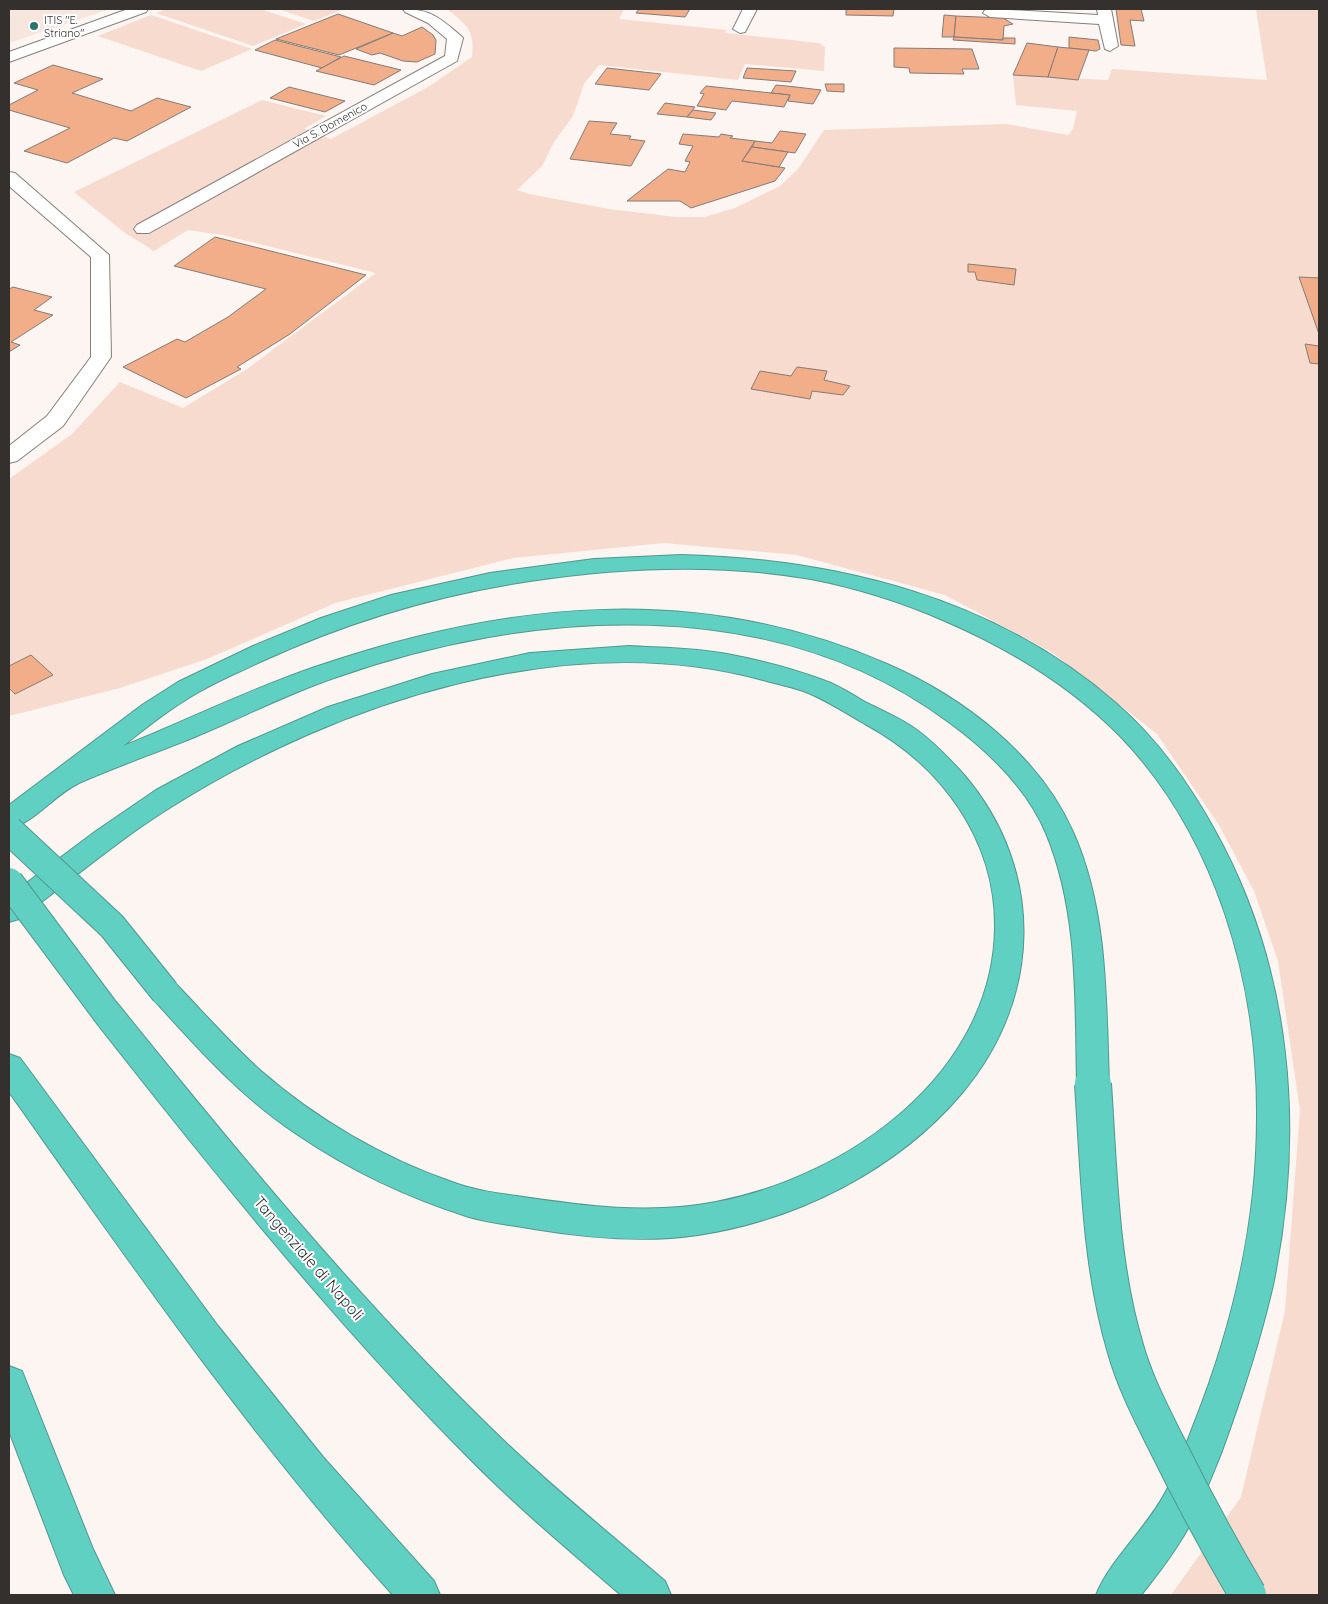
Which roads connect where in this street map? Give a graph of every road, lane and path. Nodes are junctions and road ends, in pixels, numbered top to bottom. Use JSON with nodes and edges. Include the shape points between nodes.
{"nodes":[{"id":1,"x":141,"y":9,"type":"edge"},
{"id":2,"x":410,"y":9,"type":"edge"},
{"id":3,"x":750,"y":9,"type":"edge"},
{"id":4,"x":990,"y":13,"type":"dead end"},
{"id":5,"x":1105,"y":14,"type":"edge"},
{"id":6,"x":740,"y":29,"type":"dead end"},
{"id":7,"x":1110,"y":46,"type":"dead end"},
{"id":8,"x":9,"y":58,"type":"edge"},
{"id":9,"x":9,"y":177,"type":"edge"},
{"id":10,"x":143,"y":229,"type":"dead end"},
{"id":11,"x":9,"y":456,"type":"edge"},
{"id":12,"x":63,"y":779,"type":"junction"},
{"id":13,"x":9,"y":819,"type":"edge"},
{"id":14,"x":9,"y":830,"type":"edge"},
{"id":15,"x":9,"y":882,"type":"edge"},
{"id":16,"x":9,"y":911,"type":"edge"},
{"id":17,"x":9,"y":1068,"type":"edge"},
{"id":18,"x":9,"y":1383,"type":"edge"},
{"id":19,"x":95,"y":1595,"type":"edge"},
{"id":20,"x":420,"y":1595,"type":"edge"},
{"id":21,"x":651,"y":1595,"type":"edge"},
{"id":22,"x":1116,"y":1595,"type":"edge"},
{"id":23,"x":1248,"y":1595,"type":"edge"}],
"edges":[{"from":1,"to":8,"type":"street"},
{"from":2,"to":10,"type":"street","name":"Via S. Domenico","via":[[433,20],[455,38],[452,58]]},
{"from":3,"to":6,"type":"street"},
{"from":4,"to":5,"type":"street"},
{"from":5,"to":7,"type":"street"},
{"from":9,"to":11,"type":"street","via":[[100,255],[100,357],[54,421]]},
{"from":12,"to":13,"type":"highway"},
{"from":12,"to":22,"type":"highway","via":[[182,690],[315,628],[368,609],[469,584],[614,564],[714,562],[853,581],[906,597],[1003,638],[1046,663],[1095,698],[1138,740],[1169,778],[1225,877],[1254,953],[1267,1020],[1275,1105],[1271,1204],[1250,1303],[1225,1394],[1182,1502]]},
{"from":12,"to":23,"type":"highway","bridge":true,"via":[[326,672],[378,655],[479,631],[556,620],[628,616],[722,623],[810,642],[855,657],[935,698],[977,729],[1010,762],[1042,799],[1063,842],[1078,890],[1087,950],[1102,1216],[1111,1288],[1125,1348],[1147,1404],[1204,1521]]},
{"from":14,"to":16,"type":"highway","bridge":true,"via":[[112,926],[165,992],[256,1086],[299,1119],[409,1180],[475,1204],[538,1215],[655,1223],[717,1217],[779,1200],[829,1178],[884,1144],[921,1116],[965,1068],[988,1025],[1004,978],[1010,936],[1008,889],[996,846],[976,810],[953,779],[922,747],[846,698],[798,680],[704,659],[657,655],[603,654],[551,659],[434,680],[305,725],[167,797]]},
{"from":15,"to":21,"type":"highway","name":"Tangenziale di Napoli","bridge":true,"via":[[212,1147],[305,1256],[490,1453]]},
{"from":17,"to":20,"type":"highway","via":[[161,1277],[278,1430]]},
{"from":18,"to":19,"type":"highway","via":[[78,1561]]}]}
